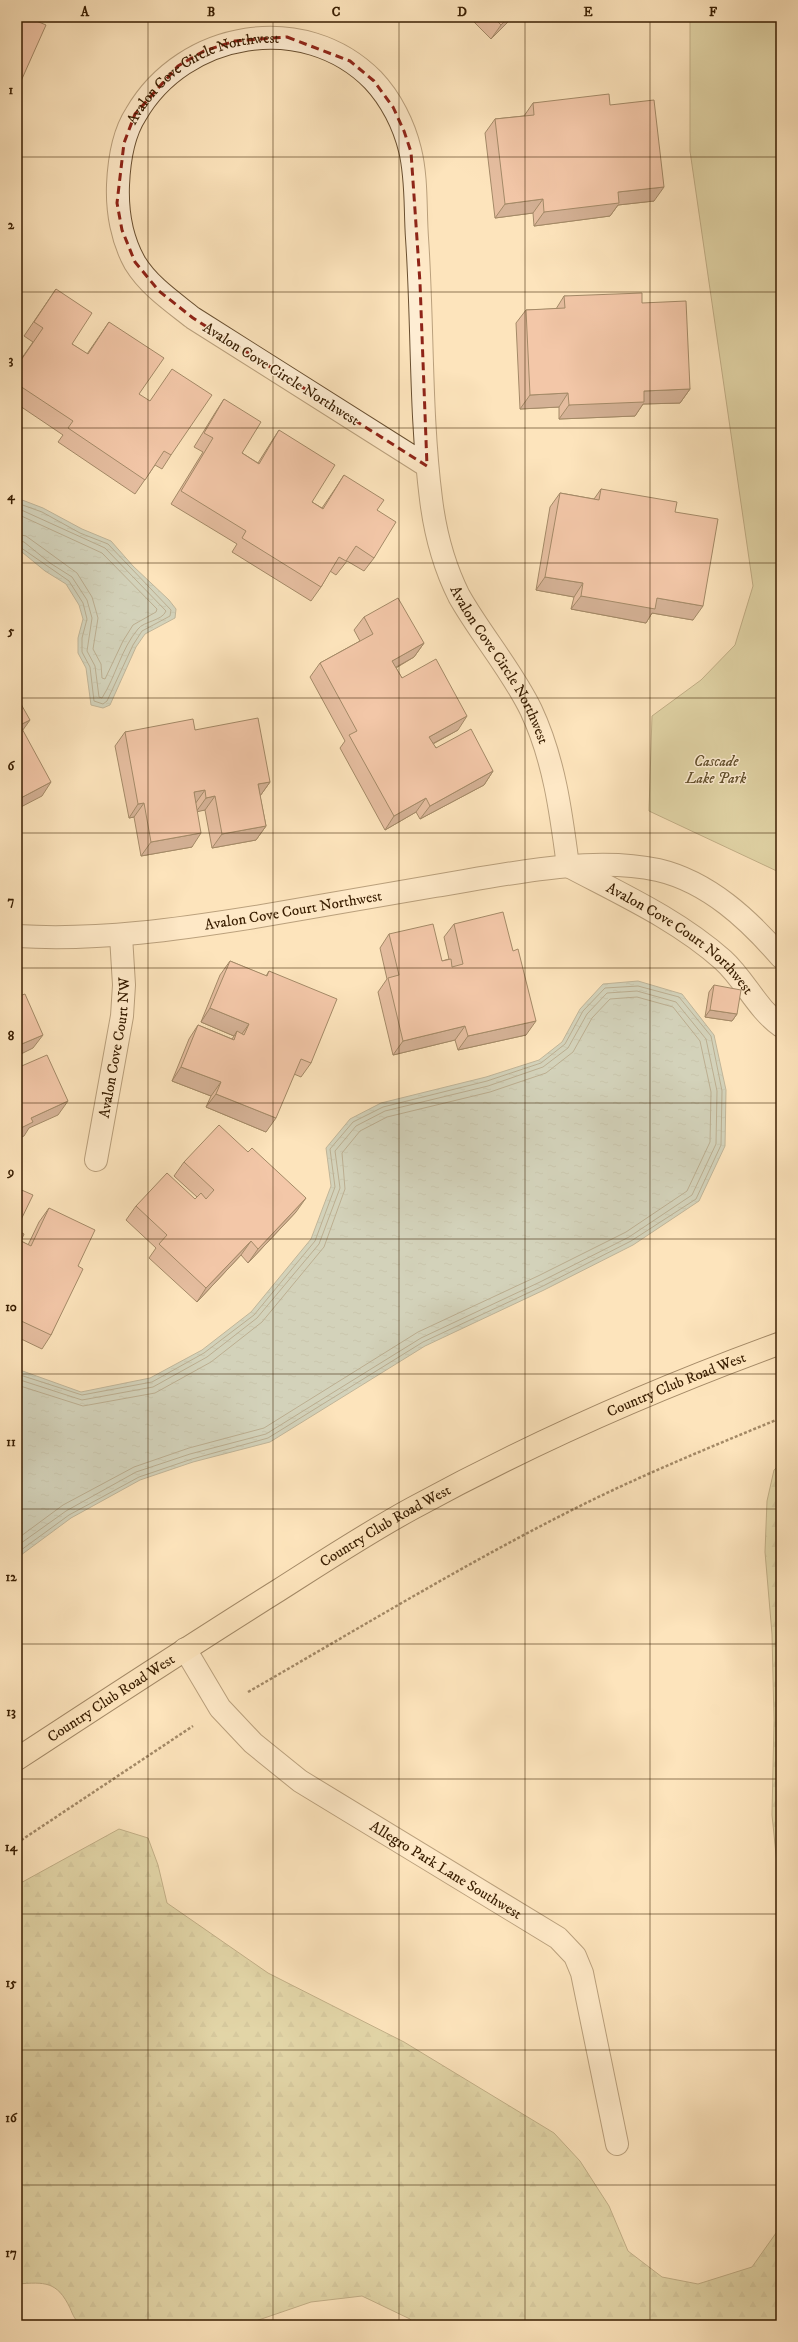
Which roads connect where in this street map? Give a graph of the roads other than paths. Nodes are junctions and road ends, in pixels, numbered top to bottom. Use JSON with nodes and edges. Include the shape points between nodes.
{"nodes":[{"id":1,"x":427,"y":466,"type":"junction"},
{"id":2,"x":568,"y":866,"type":"junction"},
{"id":3,"x":17,"y":936,"type":"edge"},
{"id":4,"x":121,"y":936,"type":"junction"},
{"id":5,"x":781,"y":957,"type":"edge"},
{"id":6,"x":781,"y":1026,"type":"edge"},
{"id":7,"x":96,"y":1160,"type":"dead end"},
{"id":8,"x":781,"y":1344,"type":"edge"},
{"id":9,"x":186,"y":1649,"type":"junction"},
{"id":10,"x":17,"y":1759,"type":"edge"},
{"id":11,"x":617,"y":2144,"type":"dead end"}],
"edges":[{"from":1,"to":1,"type":"street","name":"Avalon Cove Circle Northwest","via":[[420,283],[411,152],[393,107],[374,81],[350,61],[319,47],[287,37],[235,41],[204,51],[178,66],[135,114],[124,143],[117,203],[122,230],[135,262],[159,291],[194,318]]},
{"from":1,"to":2,"type":"street","name":"Avalon Cove Circle Northwest","via":[[437,532],[448,569],[474,621],[521,690],[540,731],[555,781]]},
{"from":2,"to":4,"type":"street","name":"Avalon Cove Court Northwest"},
{"from":2,"to":5,"type":"street","name":"Avalon Cove Court Northwest","via":[[660,870],[689,882],[720,899],[755,927]]},
{"from":2,"to":6,"type":"street","name":"Avalon Cove Court Northwest","via":[[667,919],[696,939],[723,960],[766,1012]]},
{"from":3,"to":4,"type":"street","name":"Avalon Cove Court Northwest"},
{"from":4,"to":7,"type":"street","name":"Avalon Cove Court NW","via":[[124,985],[122,1016]]},
{"from":8,"to":9,"type":"main road","name":"Country Club Road West","via":[[681,1380],[486,1469],[362,1538]]},
{"from":9,"to":10,"type":"main road","name":"Country Club Road West"},
{"from":9,"to":11,"type":"street","name":"Allegro Park Lane Southwest","via":[[220,1708],[253,1743],[300,1781],[558,1938],[575,1956],[582,1973]]}]}
